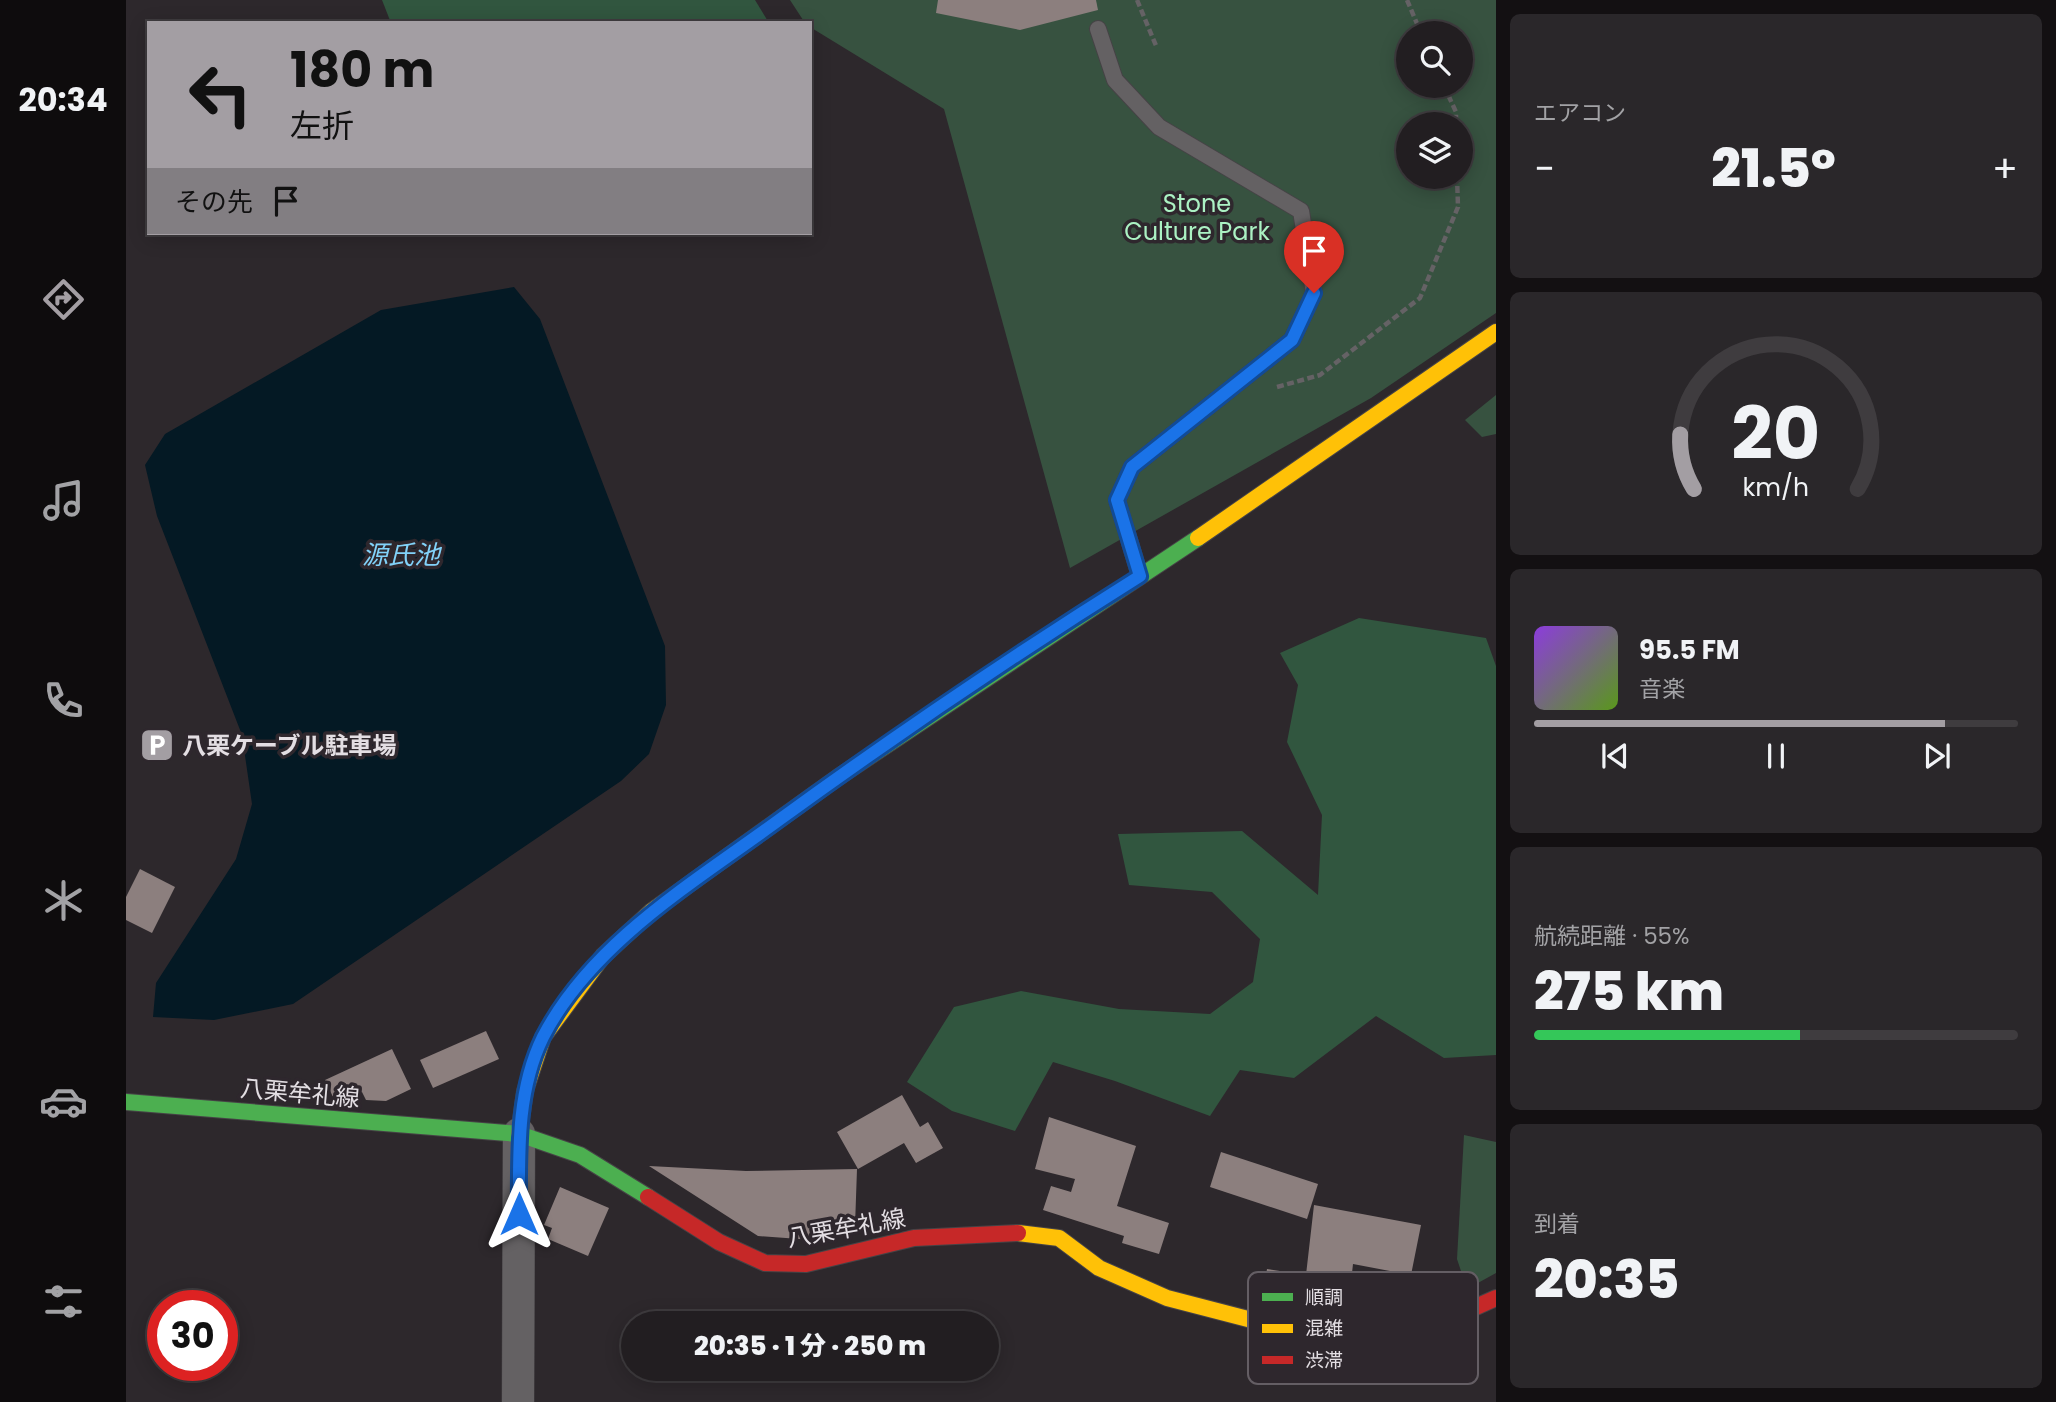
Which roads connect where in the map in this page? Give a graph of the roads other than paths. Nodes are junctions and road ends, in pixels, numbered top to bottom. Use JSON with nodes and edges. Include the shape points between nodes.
{"nodes":[{"id":1,"x":1098,"y":29,"type":"dead end"},
{"id":2,"x":1496,"y":332,"type":"edge"},
{"id":3,"x":1140,"y":576,"type":"junction"},
{"id":4,"x":126,"y":1102,"type":"edge"},
{"id":5,"x":519,"y":1133,"type":"junction"},
{"id":6,"x":1496,"y":1298,"type":"edge"},
{"id":7,"x":1478,"y":1306,"type":"edge"},
{"id":8,"x":1248,"y":1321,"type":"edge"},
{"id":9,"x":518,"y":1402,"type":"edge"}],
"edges":[{"from":1,"to":3,"type":"lane","via":[[1115,80],[1159,127],[1301,212],[1314,293],[1292,340],[1132,467],[1117,500]]},
{"from":2,"to":3,"type":"main road"},
{"from":3,"to":5,"type":"main road","via":[[837,778],[652,911],[603,956],[543,1037],[525,1091]]},
{"from":4,"to":5,"type":"main road","name":"八栗牟礼線"},
{"from":5,"to":8,"type":"main road","name":"八栗牟礼線","via":[[580,1155],[719,1242],[765,1263],[806,1264],[914,1238],[1011,1232],[1059,1238],[1099,1268],[1167,1298]]},
{"from":5,"to":9,"type":"street"},
{"from":6,"to":7,"type":"main road","name":"八栗牟礼線"}]}
